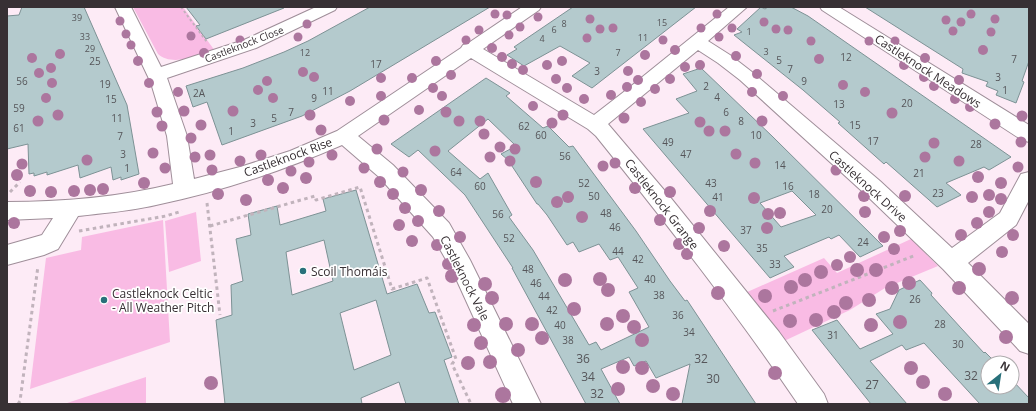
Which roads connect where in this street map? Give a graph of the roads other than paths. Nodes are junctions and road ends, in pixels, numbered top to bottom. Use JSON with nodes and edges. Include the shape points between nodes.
{"nodes":[{"id":1,"x":123,"y":7,"type":"edge"},
{"id":2,"x":329,"y":7,"type":"edge"},
{"id":3,"x":533,"y":7,"type":"edge"},
{"id":4,"x":739,"y":7,"type":"edge"},
{"id":5,"x":828,"y":7,"type":"edge"},
{"id":6,"x":697,"y":42,"type":"junction"},
{"id":7,"x":469,"y":49,"type":"junction"},
{"id":8,"x":157,"y":75,"type":"junction"},
{"id":9,"x":595,"y":124,"type":"junction"},
{"id":10,"x":1029,"y":135,"type":"edge"},
{"id":11,"x":344,"y":136,"type":"junction"},
{"id":12,"x":1029,"y":180,"type":"edge"},
{"id":13,"x":185,"y":190,"type":"junction"},
{"id":14,"x":71,"y":208,"type":"junction"},
{"id":15,"x":7,"y":211,"type":"edge"},
{"id":16,"x":7,"y":255,"type":"edge"},
{"id":17,"x":944,"y":255,"type":"junction"},
{"id":18,"x":1029,"y":342,"type":"edge"},
{"id":19,"x":527,"y":404,"type":"edge"},
{"id":20,"x":814,"y":404,"type":"edge"}],
"edges":[{"from":1,"to":8,"type":"street"},
{"from":2,"to":8,"type":"street","name":"Castleknock Close","via":[[272,35]]},
{"from":3,"to":7,"type":"street","name":"Castleknock Rise"},
{"from":4,"to":6,"type":"street"},
{"from":5,"to":10,"type":"street","name":"Castleknock Meadows"},
{"from":6,"to":9,"type":"street"},
{"from":6,"to":17,"type":"street","name":"Castleknock Drive","via":[[746,76],[872,187]]},
{"from":7,"to":9,"type":"street","name":"Castleknock Grange"},
{"from":7,"to":11,"type":"street","name":"Castleknock Rise"},
{"from":8,"to":13,"type":"street","via":[[177,136]]},
{"from":9,"to":20,"type":"street","name":"Castleknock Grange","via":[[662,203],[772,344]]},
{"from":11,"to":13,"type":"street","name":"Castleknock Rise","via":[[298,156]]},
{"from":11,"to":19,"type":"street","name":"Castleknock Vale","via":[[386,171],[441,230],[465,273]]},
{"from":12,"to":17,"type":"street","via":[[1008,219],[976,246]]},
{"from":13,"to":14,"type":"street","name":"Castleknock Rise","via":[[124,202]]},
{"from":14,"to":15,"type":"street","name":"Castleknock Rise"},
{"from":14,"to":16,"type":"street","via":[[50,242]]},
{"from":17,"to":18,"type":"street","name":"Castleknock Drive"}]}
